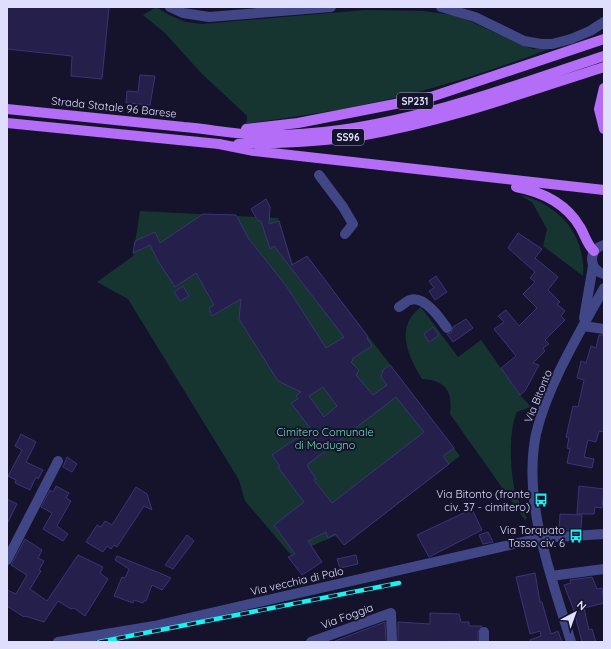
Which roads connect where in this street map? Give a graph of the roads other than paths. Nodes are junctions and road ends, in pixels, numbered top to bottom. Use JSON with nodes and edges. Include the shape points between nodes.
{"nodes":[{"id":1,"x":170,"y":7,"type":"edge"},
{"id":2,"x":331,"y":7,"type":"edge"},
{"id":3,"x":441,"y":7,"type":"edge"},
{"id":4,"x":604,"y":22,"type":"edge"},
{"id":5,"x":604,"y":39,"type":"edge"},
{"id":6,"x":604,"y":56,"type":"edge"},
{"id":7,"x":604,"y":67,"type":"edge"},
{"id":8,"x":604,"y":88,"type":"edge"},
{"id":9,"x":7,"y":109,"type":"edge"},
{"id":10,"x":7,"y":123,"type":"edge"},
{"id":11,"x":604,"y":128,"type":"edge"},
{"id":12,"x":219,"y":130,"type":"junction"},
{"id":13,"x":219,"y":144,"type":"junction"},
{"id":14,"x":440,"y":172,"type":"junction"},
{"id":15,"x":319,"y":175,"type":"dead end"},
{"id":16,"x":604,"y":190,"type":"edge"},
{"id":17,"x":345,"y":234,"type":"dead end"},
{"id":18,"x":604,"y":244,"type":"edge"},
{"id":19,"x":594,"y":251,"type":"junction"},
{"id":20,"x":593,"y":266,"type":"junction"},
{"id":21,"x":604,"y":274,"type":"edge"},
{"id":22,"x":604,"y":288,"type":"edge"},
{"id":23,"x":400,"y":307,"type":"dead end"},
{"id":24,"x":583,"y":326,"type":"junction"},
{"id":25,"x":447,"y":328,"type":"dead end"},
{"id":26,"x":604,"y":329,"type":"edge"},
{"id":27,"x":58,"y":461,"type":"dead end"},
{"id":28,"x":604,"y":534,"type":"edge"},
{"id":29,"x":540,"y":538,"type":"junction"},
{"id":30,"x":7,"y":560,"type":"edge"},
{"id":31,"x":604,"y":570,"type":"edge"},
{"id":32,"x":550,"y":576,"type":"junction"},
{"id":33,"x":315,"y":641,"type":"edge"},
{"id":34,"x":58,"y":642,"type":"edge"},
{"id":35,"x":392,"y":642,"type":"edge"},
{"id":36,"x":571,"y":642,"type":"edge"}],
"edges":[{"from":1,"to":2,"type":"street","via":[[183,13],[209,17]]},
{"from":3,"to":4,"type":"street","via":[[470,15],[524,41],[541,44],[571,39]]},
{"from":5,"to":12,"type":"main road","number":"SP231","via":[[431,97],[298,123]]},
{"from":6,"to":12,"type":"main road","number":"SS96","via":[[470,100],[398,119],[286,134],[262,135]]},
{"from":7,"to":13,"type":"main road","number":"SS96","via":[[474,108],[383,131],[344,138],[288,143]]},
{"from":8,"to":11,"type":"main road","via":[[599,112]]},
{"from":9,"to":12,"type":"main road","name":"Strada Statale 96 Barese","number":"SS96"},
{"from":10,"to":13,"type":"main road","number":"SS96"},
{"from":13,"to":14,"type":"main road","number":"SS96","via":[[254,151]]},
{"from":14,"to":16,"type":"main road","number":"SS96"},
{"from":14,"to":19,"type":"main road","via":[[523,188],[551,198],[574,218]]},
{"from":15,"to":17,"type":"street","via":[[353,224]]},
{"from":18,"to":19,"type":"street"},
{"from":19,"to":20,"type":"street","name":"Via Bitonto"},
{"from":20,"to":21,"type":"street"},
{"from":20,"to":24,"type":"street","name":"Via Bitonto"},
{"from":22,"to":24,"type":"street","name":"Via Bitonto"},
{"from":23,"to":25,"type":"street","via":[[415,299],[425,303]]},
{"from":24,"to":26,"type":"street"},
{"from":24,"to":29,"type":"street","name":"Via Bitonto","via":[[556,381],[536,436],[533,462]]},
{"from":27,"to":30,"type":"street"},
{"from":28,"to":29,"type":"street","name":"Via vecchia di Palo"},
{"from":29,"to":32,"type":"street","name":"Via Bitonto"},
{"from":29,"to":34,"type":"street","name":"Via vecchia di Palo","via":[[161,624]]},
{"from":31,"to":32,"type":"street"},
{"from":32,"to":36,"type":"street","name":"Via Bitonto"},
{"from":33,"to":35,"type":"street","name":"Via Foggia","via":[[391,613]]}]}
